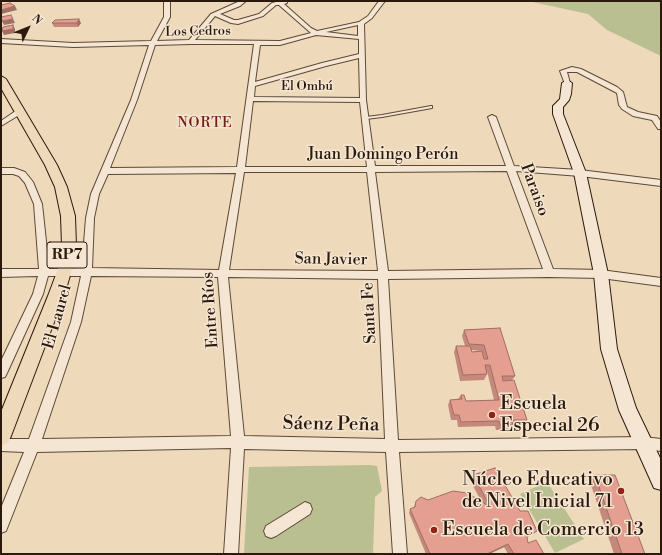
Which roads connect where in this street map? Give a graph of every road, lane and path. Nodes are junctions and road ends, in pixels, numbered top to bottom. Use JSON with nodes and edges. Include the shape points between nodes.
{"nodes":[{"id":1,"x":167,"y":1,"type":"edge"},
{"id":2,"x":243,"y":1,"type":"edge"},
{"id":3,"x":289,"y":1,"type":"edge"},
{"id":4,"x":382,"y":1,"type":"edge"},
{"id":5,"x":280,"y":2,"type":"edge"},
{"id":6,"x":216,"y":14,"type":"junction"},
{"id":7,"x":361,"y":24,"type":"junction"},
{"id":8,"x":316,"y":33,"type":"junction"},
{"id":9,"x":361,"y":38,"type":"junction"},
{"id":10,"x":1,"y":41,"type":"edge"},
{"id":11,"x":191,"y":42,"type":"junction"},
{"id":12,"x":153,"y":43,"type":"junction"},
{"id":13,"x":257,"y":43,"type":"junction"},
{"id":14,"x":362,"y":55,"type":"junction"},
{"id":15,"x":1,"y":79,"type":"edge"},
{"id":16,"x":567,"y":83,"type":"joint"},
{"id":17,"x":252,"y":85,"type":"junction"},
{"id":18,"x":250,"y":99,"type":"junction"},
{"id":19,"x":363,"y":100,"type":"junction"},
{"id":20,"x":430,"y":107,"type":"dead end"},
{"id":21,"x":20,"y":112,"type":"junction"},
{"id":22,"x":492,"y":117,"type":"dead end"},
{"id":23,"x":658,"y":117,"type":"edge"},
{"id":24,"x":366,"y":118,"type":"junction"},
{"id":25,"x":1,"y":124,"type":"edge"},
{"id":26,"x":661,"y":127,"type":"edge"},
{"id":27,"x":510,"y":168,"type":"junction"},
{"id":28,"x":241,"y":169,"type":"junction"},
{"id":29,"x":371,"y":169,"type":"junction"},
{"id":30,"x":1,"y":171,"type":"edge"},
{"id":31,"x":104,"y":171,"type":"junction"},
{"id":32,"x":580,"y":173,"type":"junction"},
{"id":33,"x":661,"y":183,"type":"edge"},
{"id":34,"x":44,"y":272,"type":"junction"},
{"id":35,"x":64,"y":272,"type":"junction"},
{"id":36,"x":87,"y":272,"type":"junction"},
{"id":37,"x":549,"y":272,"type":"junction"},
{"id":38,"x":1,"y":273,"type":"edge"},
{"id":39,"x":223,"y":274,"type":"junction"},
{"id":40,"x":601,"y":274,"type":"junction"},
{"id":41,"x":383,"y":275,"type":"junction"},
{"id":42,"x":661,"y":282,"type":"edge"},
{"id":43,"x":1,"y":373,"type":"edge"},
{"id":44,"x":1,"y":436,"type":"edge"},
{"id":45,"x":238,"y":442,"type":"junction"},
{"id":46,"x":653,"y":444,"type":"edge"},
{"id":47,"x":1,"y":445,"type":"edge"},
{"id":48,"x":33,"y":446,"type":"junction"},
{"id":49,"x":392,"y":446,"type":"junction"},
{"id":50,"x":661,"y":481,"type":"edge"},
{"id":51,"x":305,"y":509,"type":"dead end"},
{"id":52,"x":1,"y":526,"type":"edge"},
{"id":53,"x":271,"y":531,"type":"dead end"},
{"id":54,"x":231,"y":554,"type":"edge"},
{"id":55,"x":400,"y":554,"type":"edge"}],
"edges":[{"from":1,"to":12,"type":"street","name":"El Laurel","via":[[167,17]]},
{"from":2,"to":6,"type":"street"},
{"from":3,"to":5,"type":"street"},
{"from":4,"to":7,"type":"street"},
{"from":5,"to":6,"type":"street","via":[[261,15],[238,22]]},
{"from":5,"to":8,"type":"street","via":[[309,30]]},
{"from":6,"to":11,"type":"street"},
{"from":7,"to":8,"type":"street","name":"Los Cedros"},
{"from":7,"to":9,"type":"street","name":"Santa Fe"},
{"from":8,"to":9,"type":"street"},
{"from":8,"to":13,"type":"street","name":"Los Cedros","via":[[280,43]]},
{"from":9,"to":14,"type":"street","name":"Santa Fe"},
{"from":10,"to":12,"type":"street","name":"Los Cedros","via":[[73,45]]},
{"from":11,"to":12,"type":"street","name":"Los Cedros"},
{"from":11,"to":13,"type":"street","name":"Los Cedros"},
{"from":12,"to":31,"type":"street","name":"El Laurel","via":[[134,100]]},
{"from":13,"to":17,"type":"street","name":"Entre Ríos"},
{"from":14,"to":17,"type":"street"},
{"from":14,"to":19,"type":"street","name":"Santa Fe"},
{"from":15,"to":21,"type":"main road","number":"RP7"},
{"from":16,"to":23,"type":"street","via":[[563,71],[579,70],[620,92],[624,108],[636,114]]},
{"from":16,"to":32,"type":"main road","via":[[564,100],[558,106],[558,114]]},
{"from":17,"to":18,"type":"street","name":"Entre Ríos"},
{"from":18,"to":19,"type":"street","name":"El Ombú"},
{"from":18,"to":28,"type":"street","name":"Entre Ríos"},
{"from":19,"to":24,"type":"street","name":"Santa Fe"},
{"from":20,"to":24,"type":"lane"},
{"from":21,"to":25,"type":"street"},
{"from":21,"to":35,"type":"main road","number":"RP7","via":[[61,187],[68,216],[69,246]]},
{"from":22,"to":27,"type":"street","name":"Paraiso"},
{"from":23,"to":26,"type":"street"},
{"from":24,"to":29,"type":"street","name":"Santa Fe"},
{"from":27,"to":29,"type":"street","name":"Juan Domingo Perón"},
{"from":27,"to":32,"type":"street","name":"Juan Domingo Perón"},
{"from":27,"to":37,"type":"street","name":"Paraiso"},
{"from":28,"to":29,"type":"street","name":"Juan Domingo Perón"},
{"from":28,"to":31,"type":"street","name":"Juan Domingo Perón"},
{"from":28,"to":39,"type":"street","name":"Entre Ríos"},
{"from":29,"to":41,"type":"street","name":"Santa Fe"},
{"from":30,"to":34,"type":"street","via":[[22,174],[29,182],[38,204]]},
{"from":31,"to":36,"type":"street","name":"El Laurel","via":[[95,194],[90,218]]},
{"from":32,"to":33,"type":"street","name":"Juan Domingo Perón"},
{"from":32,"to":40,"type":"main road"},
{"from":34,"to":35,"type":"street","name":"San Javier"},
{"from":34,"to":38,"type":"street","name":"San Javier"},
{"from":34,"to":43,"type":"street","via":[[38,294]]},
{"from":35,"to":36,"type":"street","name":"San Javier"},
{"from":35,"to":44,"type":"main road","number":"RP7"},
{"from":36,"to":39,"type":"street","name":"San Javier"},
{"from":36,"to":48,"type":"street","name":"El Laurel","via":[[76,322]]},
{"from":37,"to":40,"type":"street","name":"San Javier"},
{"from":37,"to":41,"type":"street","name":"San Javier"},
{"from":39,"to":41,"type":"street","name":"San Javier"},
{"from":39,"to":45,"type":"street","name":"Entre Ríos"},
{"from":40,"to":42,"type":"street","name":"San Javier"},
{"from":40,"to":46,"type":"main road","via":[[609,349],[628,410]]},
{"from":41,"to":49,"type":"street","name":"Santa Fe"},
{"from":45,"to":48,"type":"street","name":"Sáenz Peña"},
{"from":45,"to":49,"type":"street","name":"Sáenz Peña"},
{"from":45,"to":54,"type":"street","name":"Entre Ríos"},
{"from":46,"to":49,"type":"street","name":"Sáenz Peña"},
{"from":46,"to":50,"type":"main road"},
{"from":47,"to":48,"type":"street","name":"Sáenz Peña"},
{"from":48,"to":52,"type":"street","name":"El Laurel"},
{"from":49,"to":55,"type":"street","name":"Santa Fe"},
{"from":51,"to":53,"type":"street"}]}
